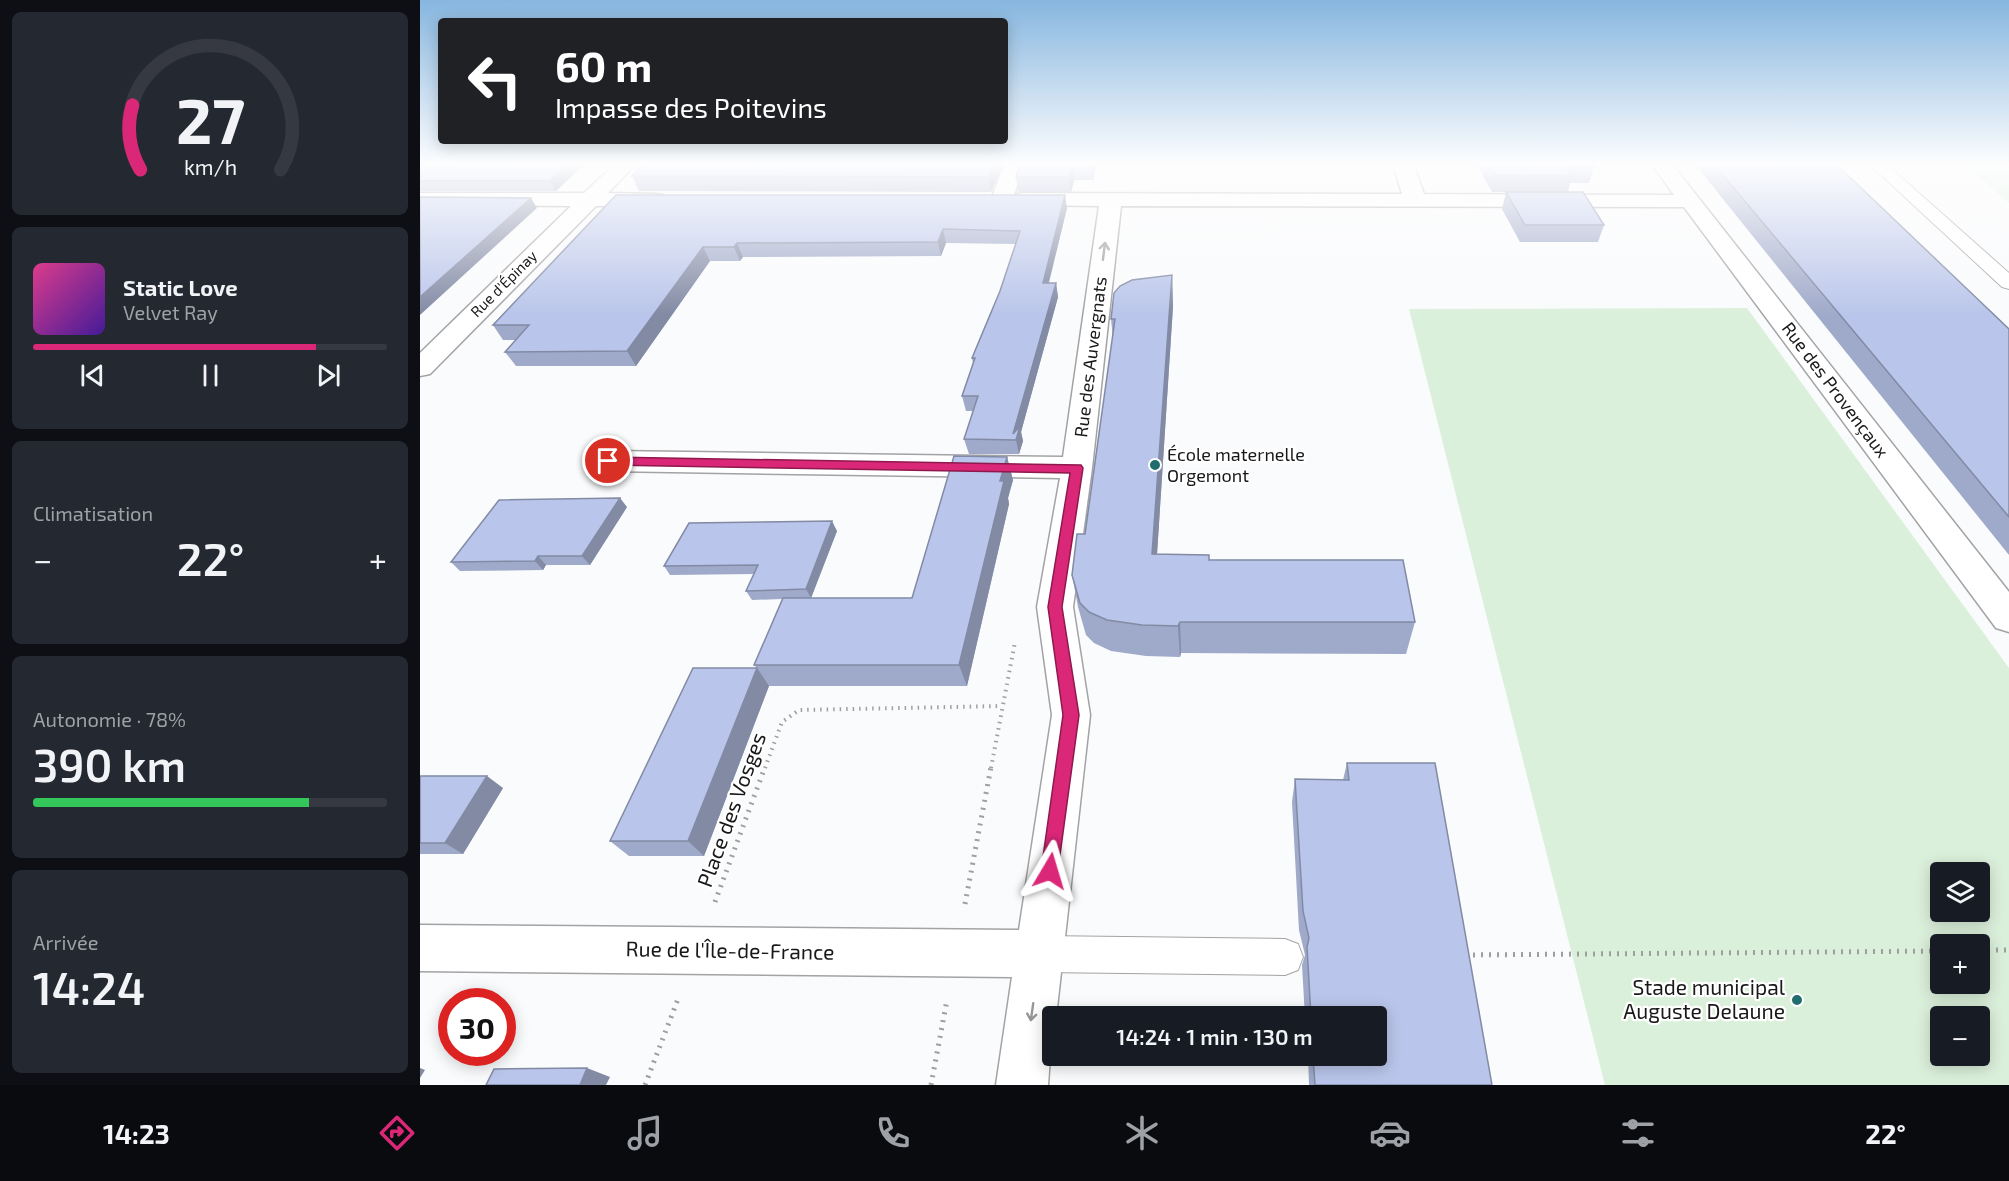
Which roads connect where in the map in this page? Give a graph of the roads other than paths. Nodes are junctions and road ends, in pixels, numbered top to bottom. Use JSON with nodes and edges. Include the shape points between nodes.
{"nodes":[{"id":1,"x":575,"y":214,"type":"edge"},
{"id":2,"x":1109,"y":214,"type":"edge"},
{"id":3,"x":1700,"y":214,"type":"edge"},
{"id":4,"x":1932,"y":214,"type":"edge"},
{"id":5,"x":2009,"y":283,"type":"edge"},
{"id":6,"x":420,"y":368,"type":"edge"},
{"id":7,"x":608,"y":461,"type":"dead end"},
{"id":8,"x":1077,"y":468,"type":"junction"},
{"id":9,"x":2009,"y":618,"type":"edge"},
{"id":10,"x":420,"y":948,"type":"edge"},
{"id":11,"x":1040,"y":954,"type":"junction"},
{"id":12,"x":1285,"y":957,"type":"dead end"},
{"id":13,"x":1022,"y":1085,"type":"edge"}],
"edges":[{"from":1,"to":6,"type":"street","name":"Rue d'Épinay"},
{"from":8,"to":2,"type":"street","name":"Rue des Auvergnats","one_way":true},
{"from":3,"to":9,"type":"street","name":"Rue des Provençaux"},
{"from":4,"to":5,"type":"lane"},
{"from":7,"to":8,"type":"street"},
{"from":8,"to":11,"type":"street","name":"Rue des Auvergnats","via":[[1055,607],[1071,715]]},
{"from":10,"to":11,"type":"street","name":"Rue de l'Île-de-France"},
{"from":11,"to":12,"type":"lane"},
{"from":11,"to":13,"type":"street","name":"Rue des Auvergnats","one_way":true}]}
